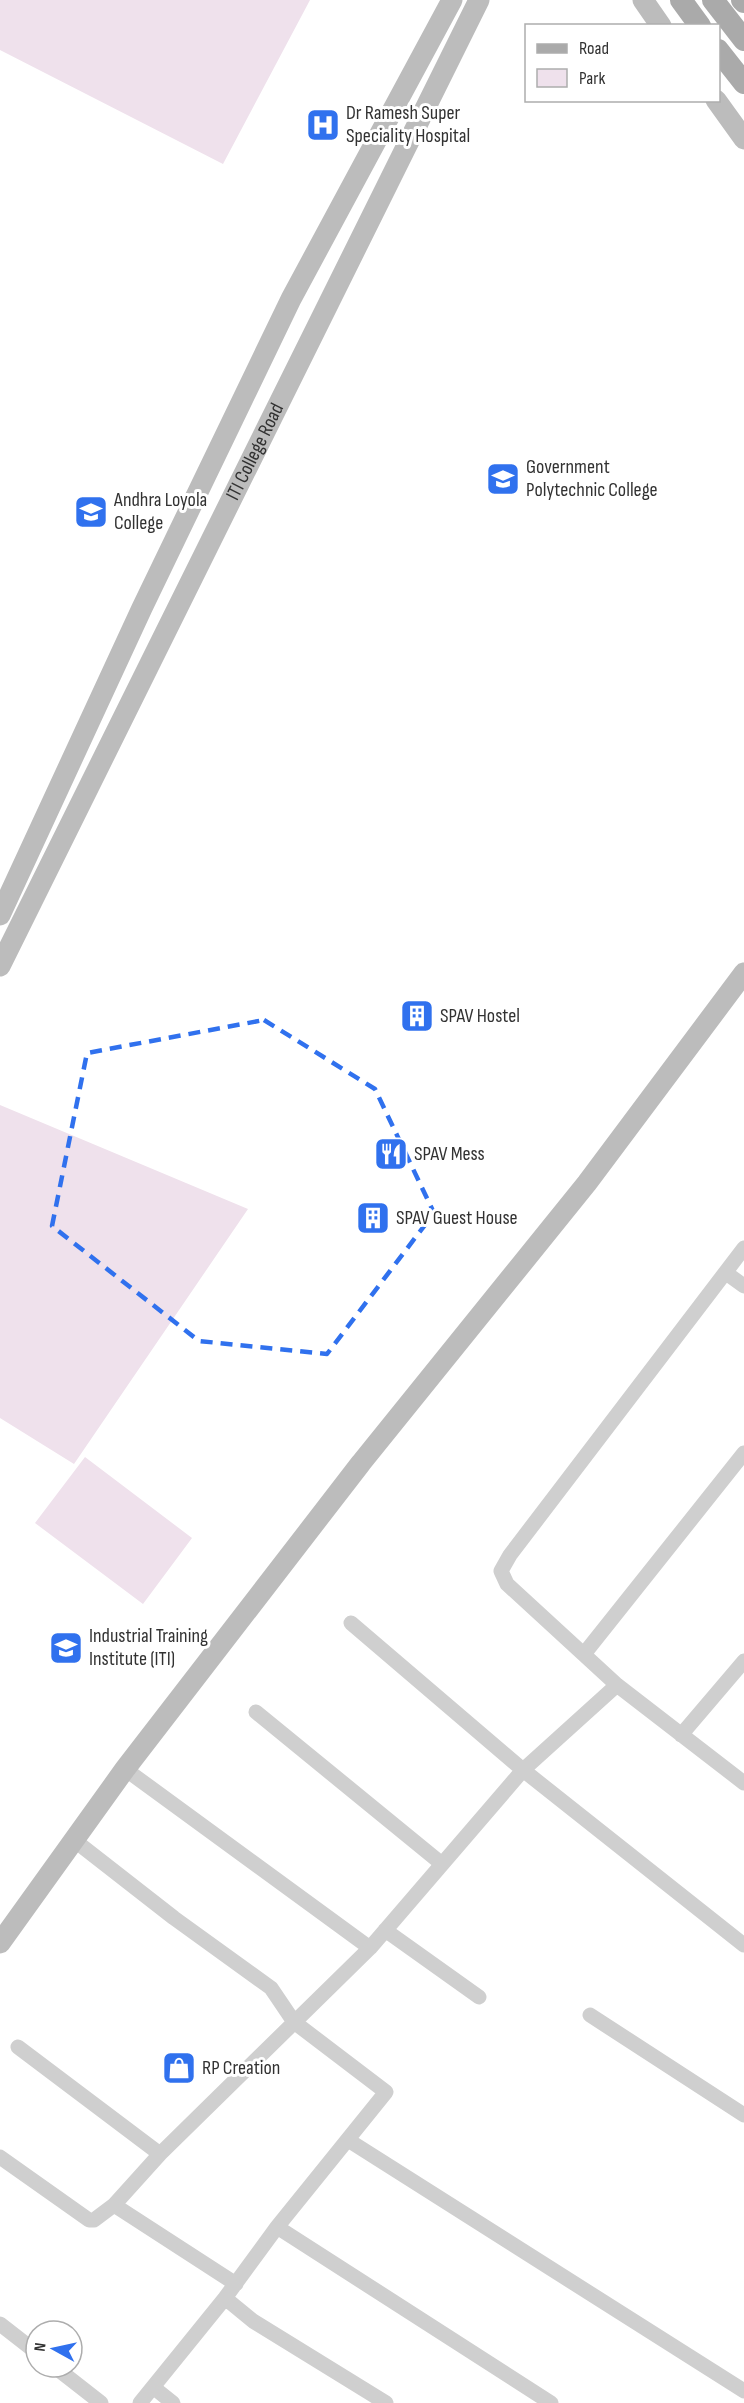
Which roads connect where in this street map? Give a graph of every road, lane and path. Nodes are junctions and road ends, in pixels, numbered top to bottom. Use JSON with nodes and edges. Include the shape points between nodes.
{"nodes":[{"id":1,"x":452,"y":0,"type":"edge"},
{"id":2,"x":479,"y":0,"type":"edge"},
{"id":3,"x":643,"y":0,"type":"edge"},
{"id":4,"x":681,"y":0,"type":"edge"},
{"id":5,"x":713,"y":0,"type":"edge"},
{"id":6,"x":660,"y":24,"type":"edge"},
{"id":7,"x":699,"y":24,"type":"edge"},
{"id":8,"x":744,"y":40,"type":"edge"},
{"id":9,"x":720,"y":53,"type":"edge"},
{"id":10,"x":744,"y":83,"type":"edge"},
{"id":11,"x":717,"y":102,"type":"edge"},
{"id":12,"x":744,"y":139,"type":"edge"},
{"id":13,"x":7,"y":883,"type":"edge"},
{"id":14,"x":0,"y":915,"type":"edge"},
{"id":15,"x":0,"y":966,"type":"edge"},
{"id":16,"x":744,"y":973,"type":"edge"},
{"id":17,"x":744,"y":1248,"type":"edge"},
{"id":18,"x":726,"y":1273,"type":"junction"},
{"id":19,"x":744,"y":1286,"type":"edge"},
{"id":20,"x":744,"y":1453,"type":"edge"},
{"id":21,"x":351,"y":1623,"type":"dead end"},
{"id":22,"x":584,"y":1654,"type":"junction"},
{"id":23,"x":744,"y":1661,"type":"edge"},
{"id":24,"x":617,"y":1685,"type":"junction"},
{"id":25,"x":256,"y":1712,"type":"dead end"},
{"id":26,"x":681,"y":1735,"type":"junction"},
{"id":27,"x":125,"y":1769,"type":"junction"},
{"id":28,"x":523,"y":1770,"type":"junction"},
{"id":29,"x":744,"y":1783,"type":"edge"},
{"id":30,"x":74,"y":1840,"type":"junction"},
{"id":31,"x":442,"y":1864,"type":"junction"},
{"id":32,"x":385,"y":1930,"type":"junction"},
{"id":33,"x":0,"y":1943,"type":"edge"},
{"id":34,"x":744,"y":1945,"type":"edge"},
{"id":35,"x":370,"y":1948,"type":"junction"},
{"id":36,"x":479,"y":1997,"type":"dead end"},
{"id":37,"x":590,"y":2015,"type":"dead end"},
{"id":38,"x":294,"y":2022,"type":"junction"},
{"id":39,"x":18,"y":2048,"type":"dead end"},
{"id":40,"x":744,"y":2115,"type":"edge"},
{"id":41,"x":348,"y":2140,"type":"junction"},
{"id":42,"x":160,"y":2154,"type":"junction"},
{"id":43,"x":0,"y":2157,"type":"edge"},
{"id":44,"x":114,"y":2205,"type":"junction"},
{"id":45,"x":277,"y":2227,"type":"junction"},
{"id":46,"x":236,"y":2284,"type":"junction"},
{"id":47,"x":225,"y":2298,"type":"junction"},
{"id":48,"x":0,"y":2324,"type":"edge"},
{"id":49,"x":24,"y":2343,"type":"edge"},
{"id":50,"x":71,"y":2379,"type":"edge"},
{"id":51,"x":153,"y":2387,"type":"junction"},
{"id":52,"x":744,"y":2391,"type":"edge"},
{"id":53,"x":101,"y":2403,"type":"edge"},
{"id":54,"x":140,"y":2403,"type":"edge"},
{"id":55,"x":173,"y":2403,"type":"edge"},
{"id":56,"x":386,"y":2403,"type":"edge"},
{"id":57,"x":551,"y":2403,"type":"edge"}],
"edges":[{"from":1,"to":13,"type":"street","name":"ITI College Road","via":[[291,300]]},
{"from":2,"to":15,"type":"street","name":"ITI College Road"},
{"from":3,"to":6,"type":"street"},
{"from":4,"to":7,"type":"main road"},
{"from":5,"to":8,"type":"main road"},
{"from":9,"to":10,"type":"main road"},
{"from":11,"to":12,"type":"street"},
{"from":13,"to":14,"type":"street","name":"ITI College Road"},
{"from":16,"to":27,"type":"street","via":[[587,1183],[361,1463]]},
{"from":17,"to":18,"type":"street"},
{"from":18,"to":19,"type":"street"},
{"from":18,"to":22,"type":"street","via":[[501,1571],[507,1584]]},
{"from":20,"to":22,"type":"street"},
{"from":21,"to":28,"type":"street"},
{"from":22,"to":24,"type":"street"},
{"from":23,"to":26,"type":"street"},
{"from":24,"to":26,"type":"street"},
{"from":24,"to":28,"type":"street"},
{"from":25,"to":31,"type":"street"},
{"from":26,"to":29,"type":"street"},
{"from":27,"to":30,"type":"street"},
{"from":27,"to":35,"type":"street"},
{"from":28,"to":31,"type":"street"},
{"from":28,"to":34,"type":"street"},
{"from":30,"to":33,"type":"street"},
{"from":30,"to":38,"type":"street","via":[[270,1988]]},
{"from":31,"to":32,"type":"street"},
{"from":32,"to":35,"type":"street"},
{"from":32,"to":36,"type":"street"},
{"from":35,"to":38,"type":"street"},
{"from":37,"to":40,"type":"street"},
{"from":38,"to":41,"type":"street","via":[[386,2092]]},
{"from":38,"to":42,"type":"street"},
{"from":39,"to":42,"type":"street"},
{"from":41,"to":45,"type":"street"},
{"from":41,"to":52,"type":"street"},
{"from":42,"to":44,"type":"street"},
{"from":43,"to":44,"type":"street","via":[[89,2220]]},
{"from":44,"to":46,"type":"street"},
{"from":45,"to":46,"type":"street"},
{"from":45,"to":57,"type":"street"},
{"from":46,"to":47,"type":"street"},
{"from":47,"to":51,"type":"street"},
{"from":47,"to":56,"type":"street","via":[[253,2321]]},
{"from":48,"to":49,"type":"street"},
{"from":50,"to":53,"type":"street"},
{"from":51,"to":54,"type":"street"},
{"from":51,"to":55,"type":"street"}]}
